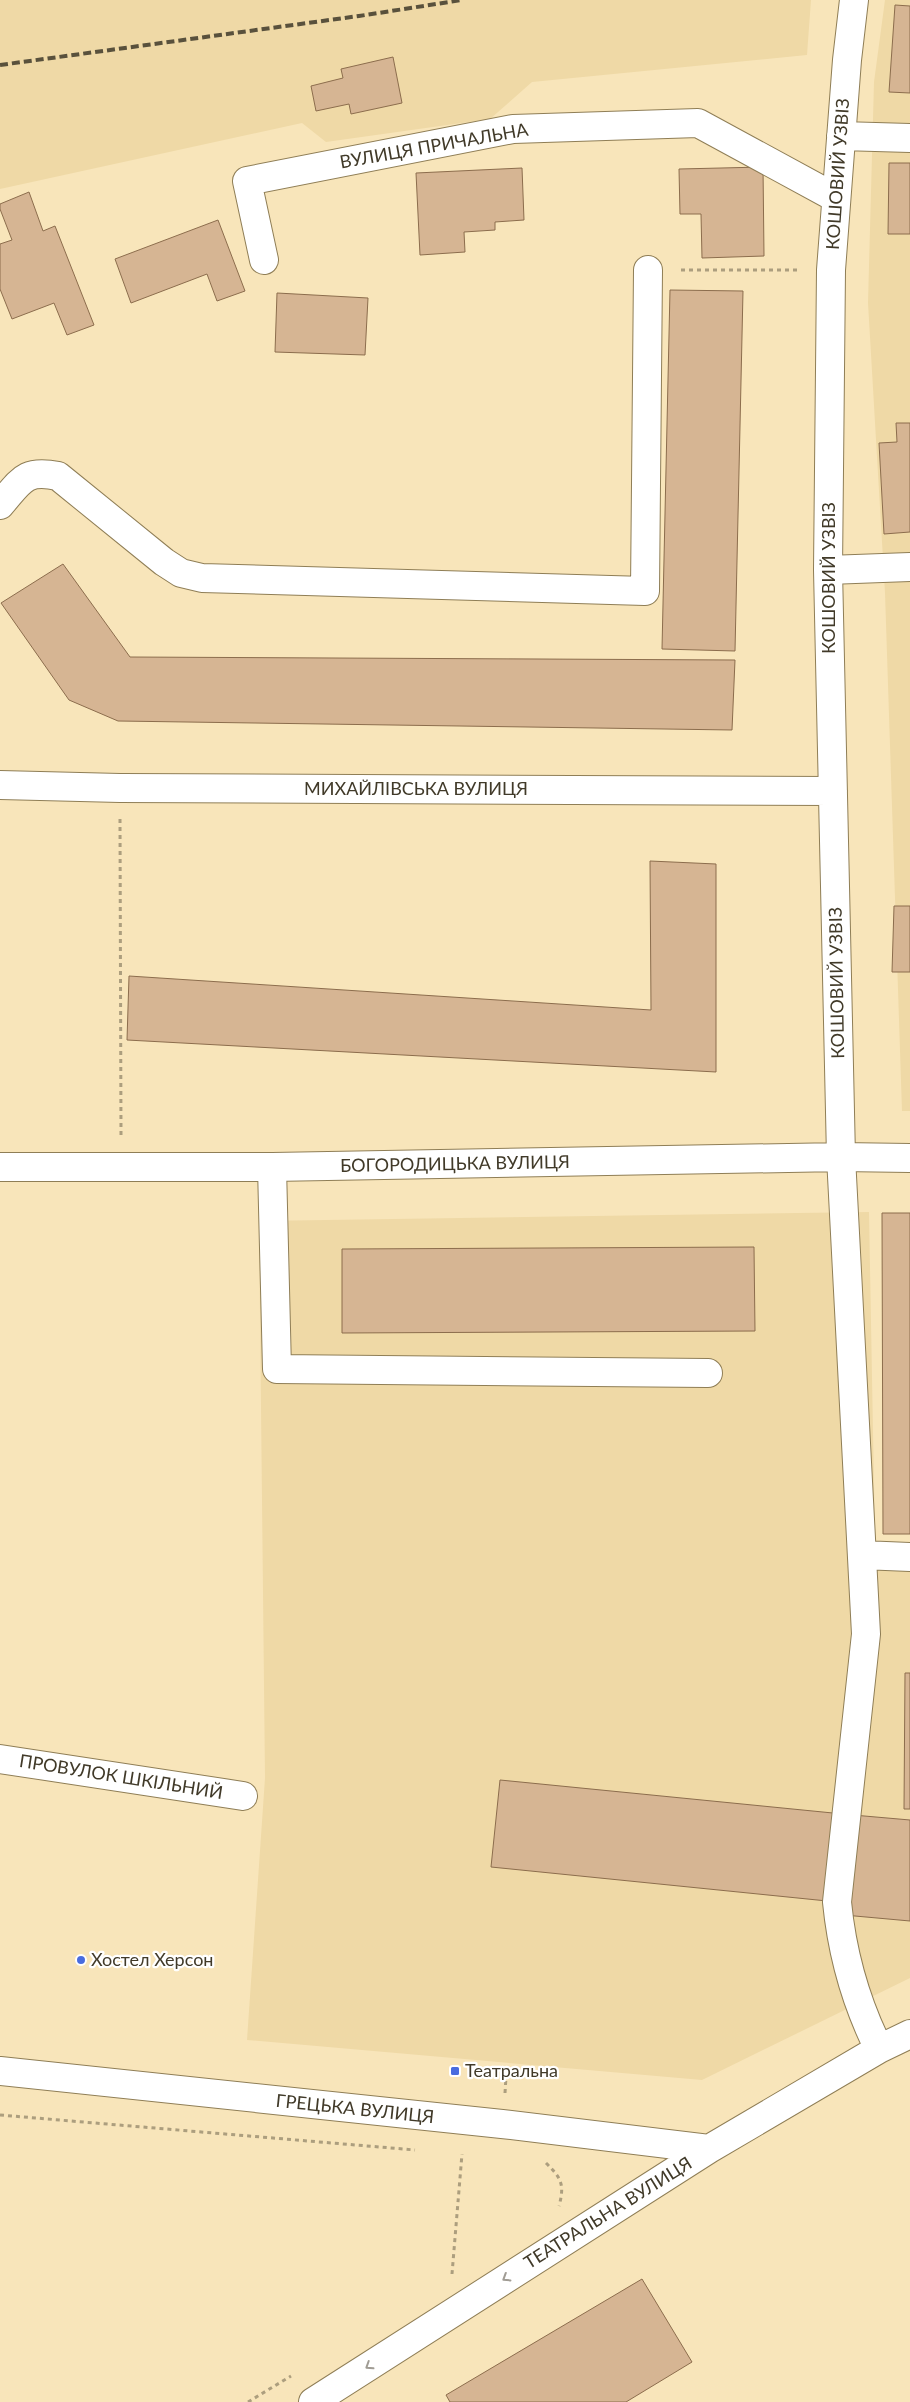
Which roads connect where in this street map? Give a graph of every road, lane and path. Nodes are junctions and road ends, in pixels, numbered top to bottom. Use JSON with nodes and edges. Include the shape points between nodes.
{"nodes":[{"id":1,"x":854,"y":0,"type":"edge"},
{"id":2,"x":841,"y":136,"type":"junction"},
{"id":3,"x":910,"y":138,"type":"edge"},
{"id":4,"x":836,"y":198,"type":"junction"},
{"id":5,"x":264,"y":260,"type":"dead end"},
{"id":6,"x":648,"y":270,"type":"joint"},
{"id":7,"x":831,"y":270,"type":"junction"},
{"id":8,"x":0,"y":504,"type":"edge"},
{"id":9,"x":910,"y":567,"type":"edge"},
{"id":10,"x":828,"y":570,"type":"junction"},
{"id":11,"x":0,"y":784,"type":"edge"},
{"id":12,"x":120,"y":788,"type":"junction"},
{"id":13,"x":833,"y":791,"type":"junction"},
{"id":14,"x":841,"y":1157,"type":"junction"},
{"id":15,"x":910,"y":1158,"type":"edge"},
{"id":16,"x":122,"y":1166,"type":"junction"},
{"id":17,"x":0,"y":1167,"type":"edge"},
{"id":18,"x":272,"y":1167,"type":"junction"},
{"id":19,"x":708,"y":1372,"type":"dead end"},
{"id":20,"x":862,"y":1555,"type":"junction"},
{"id":21,"x":910,"y":1557,"type":"edge"},
{"id":22,"x":0,"y":1759,"type":"edge"},
{"id":23,"x":243,"y":1796,"type":"dead end"},
{"id":24,"x":910,"y":2034,"type":"edge"},
{"id":25,"x":879,"y":2049,"type":"junction"},
{"id":26,"x":0,"y":2071,"type":"edge"},
{"id":27,"x":0,"y":2115,"type":"edge"},
{"id":28,"x":710,"y":2149,"type":"junction"},
{"id":29,"x":423,"y":2151,"type":"dead end"},
{"id":30,"x":452,"y":2153,"type":"dead end"},
{"id":31,"x":462,"y":2154,"type":"junction"},
{"id":32,"x":472,"y":2155,"type":"dead end"},
{"id":33,"x":536,"y":2162,"type":"dead end"},
{"id":34,"x":554,"y":2212,"type":"dead end"},
{"id":35,"x":459,"y":2273,"type":"dead end"},
{"id":36,"x":313,"y":2402,"type":"edge"}],
"edges":[{"from":1,"to":2,"type":"street","name":"КОШОВИЙ УЗВІЗ"},
{"from":2,"to":3,"type":"street"},
{"from":2,"to":4,"type":"street","name":"КОШОВИЙ УЗВІЗ"},
{"from":4,"to":5,"type":"street","name":"ВУЛИЦЯ ПРИЧАЛЬНА","via":[[698,123],[513,129],[247,181]]},
{"from":4,"to":7,"type":"street","name":"КОШОВИЙ УЗВІЗ"},
{"from":6,"to":7,"type":"path"},
{"from":6,"to":8,"type":"street","via":[[645,591],[202,578],[181,573],[164,562],[58,476],[40,472],[24,478]]},
{"from":7,"to":10,"type":"street","name":"КОШОВИЙ УЗВІЗ"},
{"from":9,"to":10,"type":"street"},
{"from":10,"to":13,"type":"street","name":"КОШОВИЙ УЗВІЗ"},
{"from":11,"to":12,"type":"street","name":"МИХАЙЛІВСЬКА ВУЛИЦЯ"},
{"from":12,"to":13,"type":"street","name":"МИХАЙЛІВСЬКА ВУЛИЦЯ"},
{"from":12,"to":16,"type":"path"},
{"from":13,"to":14,"type":"street","name":"КОШОВИЙ УЗВІЗ"},
{"from":14,"to":15,"type":"street","name":"БОГОРОДИЦЬКА ВУЛИЦЯ"},
{"from":14,"to":18,"type":"street","name":"БОГОРОДИЦЬКА ВУЛИЦЯ"},
{"from":14,"to":20,"type":"street","name":"КОШОВИЙ УЗВІЗ"},
{"from":16,"to":17,"type":"street","name":"БОГОРОДИЦЬКА ВУЛИЦЯ"},
{"from":16,"to":18,"type":"street","name":"БОГОРОДИЦЬКА ВУЛИЦЯ"},
{"from":18,"to":19,"type":"street","via":[[277,1369]]},
{"from":20,"to":21,"type":"street"},
{"from":20,"to":25,"type":"street","name":"КОШОВИЙ УЗВІЗ","via":[[866,1634],[837,1902],[840,1934],[860,2008]]},
{"from":22,"to":23,"type":"street","name":"ПРОВУЛОК ШКІЛЬНИЙ"},
{"from":24,"to":25,"type":"street","name":"ТЕАТРАЛЬНА ВУЛИЦЯ"},
{"from":25,"to":28,"type":"street","name":"ТЕАТРАЛЬНА ВУЛИЦЯ"},
{"from":26,"to":28,"type":"street","name":"ГРЕЦЬКА ВУЛИЦЯ"},
{"from":27,"to":29,"type":"path"},
{"from":28,"to":36,"type":"street","name":"ТЕАТРАЛЬНА ВУЛИЦЯ","one_way":true},
{"from":30,"to":31,"type":"path"},
{"from":31,"to":32,"type":"path"},
{"from":31,"to":35,"type":"path","via":[[451,2277]]},
{"from":33,"to":34,"type":"path","via":[[546,2162],[559,2177],[563,2192]]}]}
